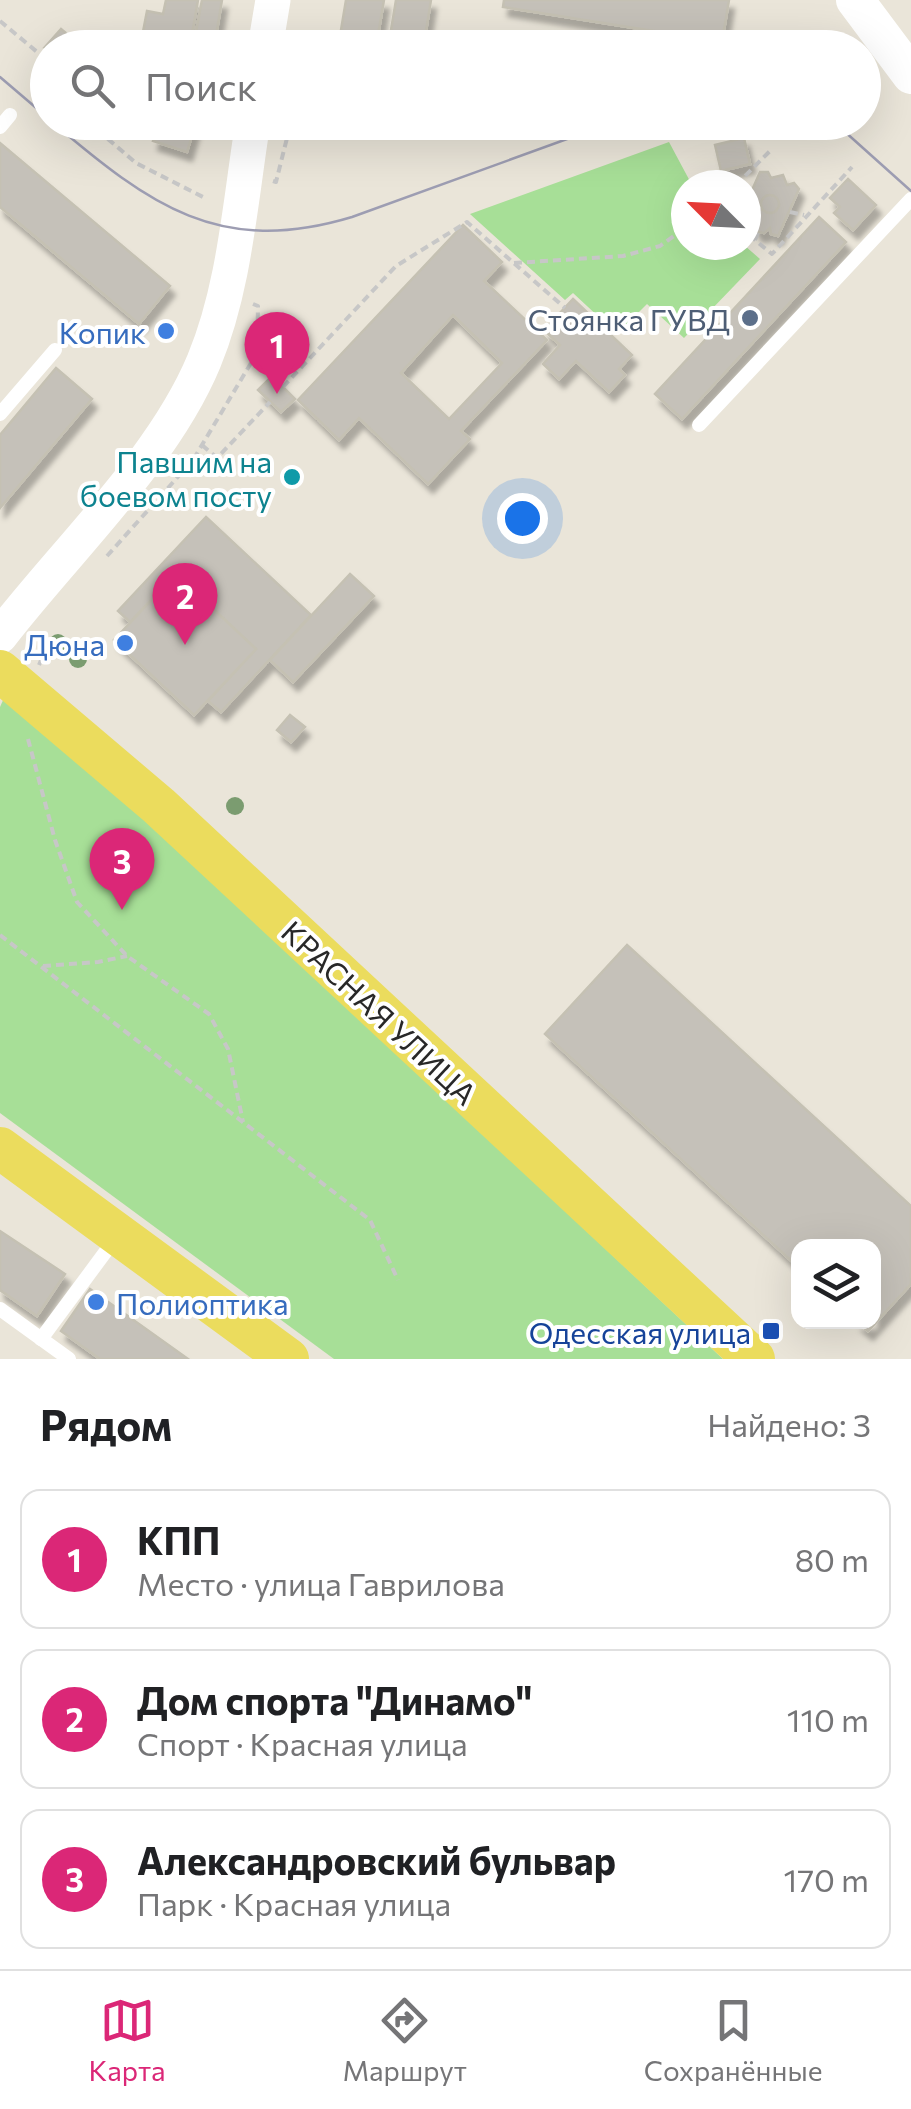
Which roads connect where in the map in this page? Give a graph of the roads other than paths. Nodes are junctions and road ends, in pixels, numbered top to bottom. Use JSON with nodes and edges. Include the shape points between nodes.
{"nodes":[{"id":1,"x":273,"y":0,"type":"edge"},
{"id":2,"x":855,"y":0,"type":"edge"},
{"id":3,"x":268,"y":30,"type":"edge"},
{"id":4,"x":877,"y":30,"type":"edge"},
{"id":5,"x":881,"y":35,"type":"edge"},
{"id":6,"x":911,"y":76,"type":"edge"},
{"id":7,"x":250,"y":140,"type":"edge"},
{"id":8,"x":911,"y":199,"type":"edge"},
{"id":9,"x":55,"y":350,"type":"dead end"},
{"id":10,"x":0,"y":414,"type":"edge"},
{"id":11,"x":698,"y":425,"type":"dead end"},
{"id":12,"x":0,"y":636,"type":"edge"},
{"id":13,"x":0,"y":671,"type":"edge"},
{"id":14,"x":0,"y":1148,"type":"edge"},
{"id":15,"x":119,"y":1234,"type":"junction"},
{"id":16,"x":0,"y":1309,"type":"edge"},
{"id":17,"x":41,"y":1338,"type":"junction"},
{"id":18,"x":69,"y":1359,"type":"edge"},
{"id":19,"x":288,"y":1359,"type":"edge"},
{"id":20,"x":754,"y":1359,"type":"edge"}],
"edges":[{"from":1,"to":3,"type":"street"},
{"from":2,"to":4,"type":"main road"},
{"from":5,"to":6,"type":"main road"},
{"from":7,"to":12,"type":"street","via":[[227,292],[192,386],[166,434]]},
{"from":8,"to":11,"type":"lane"},
{"from":9,"to":10,"type":"lane"},
{"from":13,"to":20,"type":"main road","name":"КРАСНАЯ УЛИЦА","via":[[158,806]]},
{"from":14,"to":15,"type":"main road"},
{"from":15,"to":17,"type":"lane"},
{"from":15,"to":19,"type":"main road"},
{"from":16,"to":17,"type":"lane"},
{"from":17,"to":18,"type":"lane"}]}
